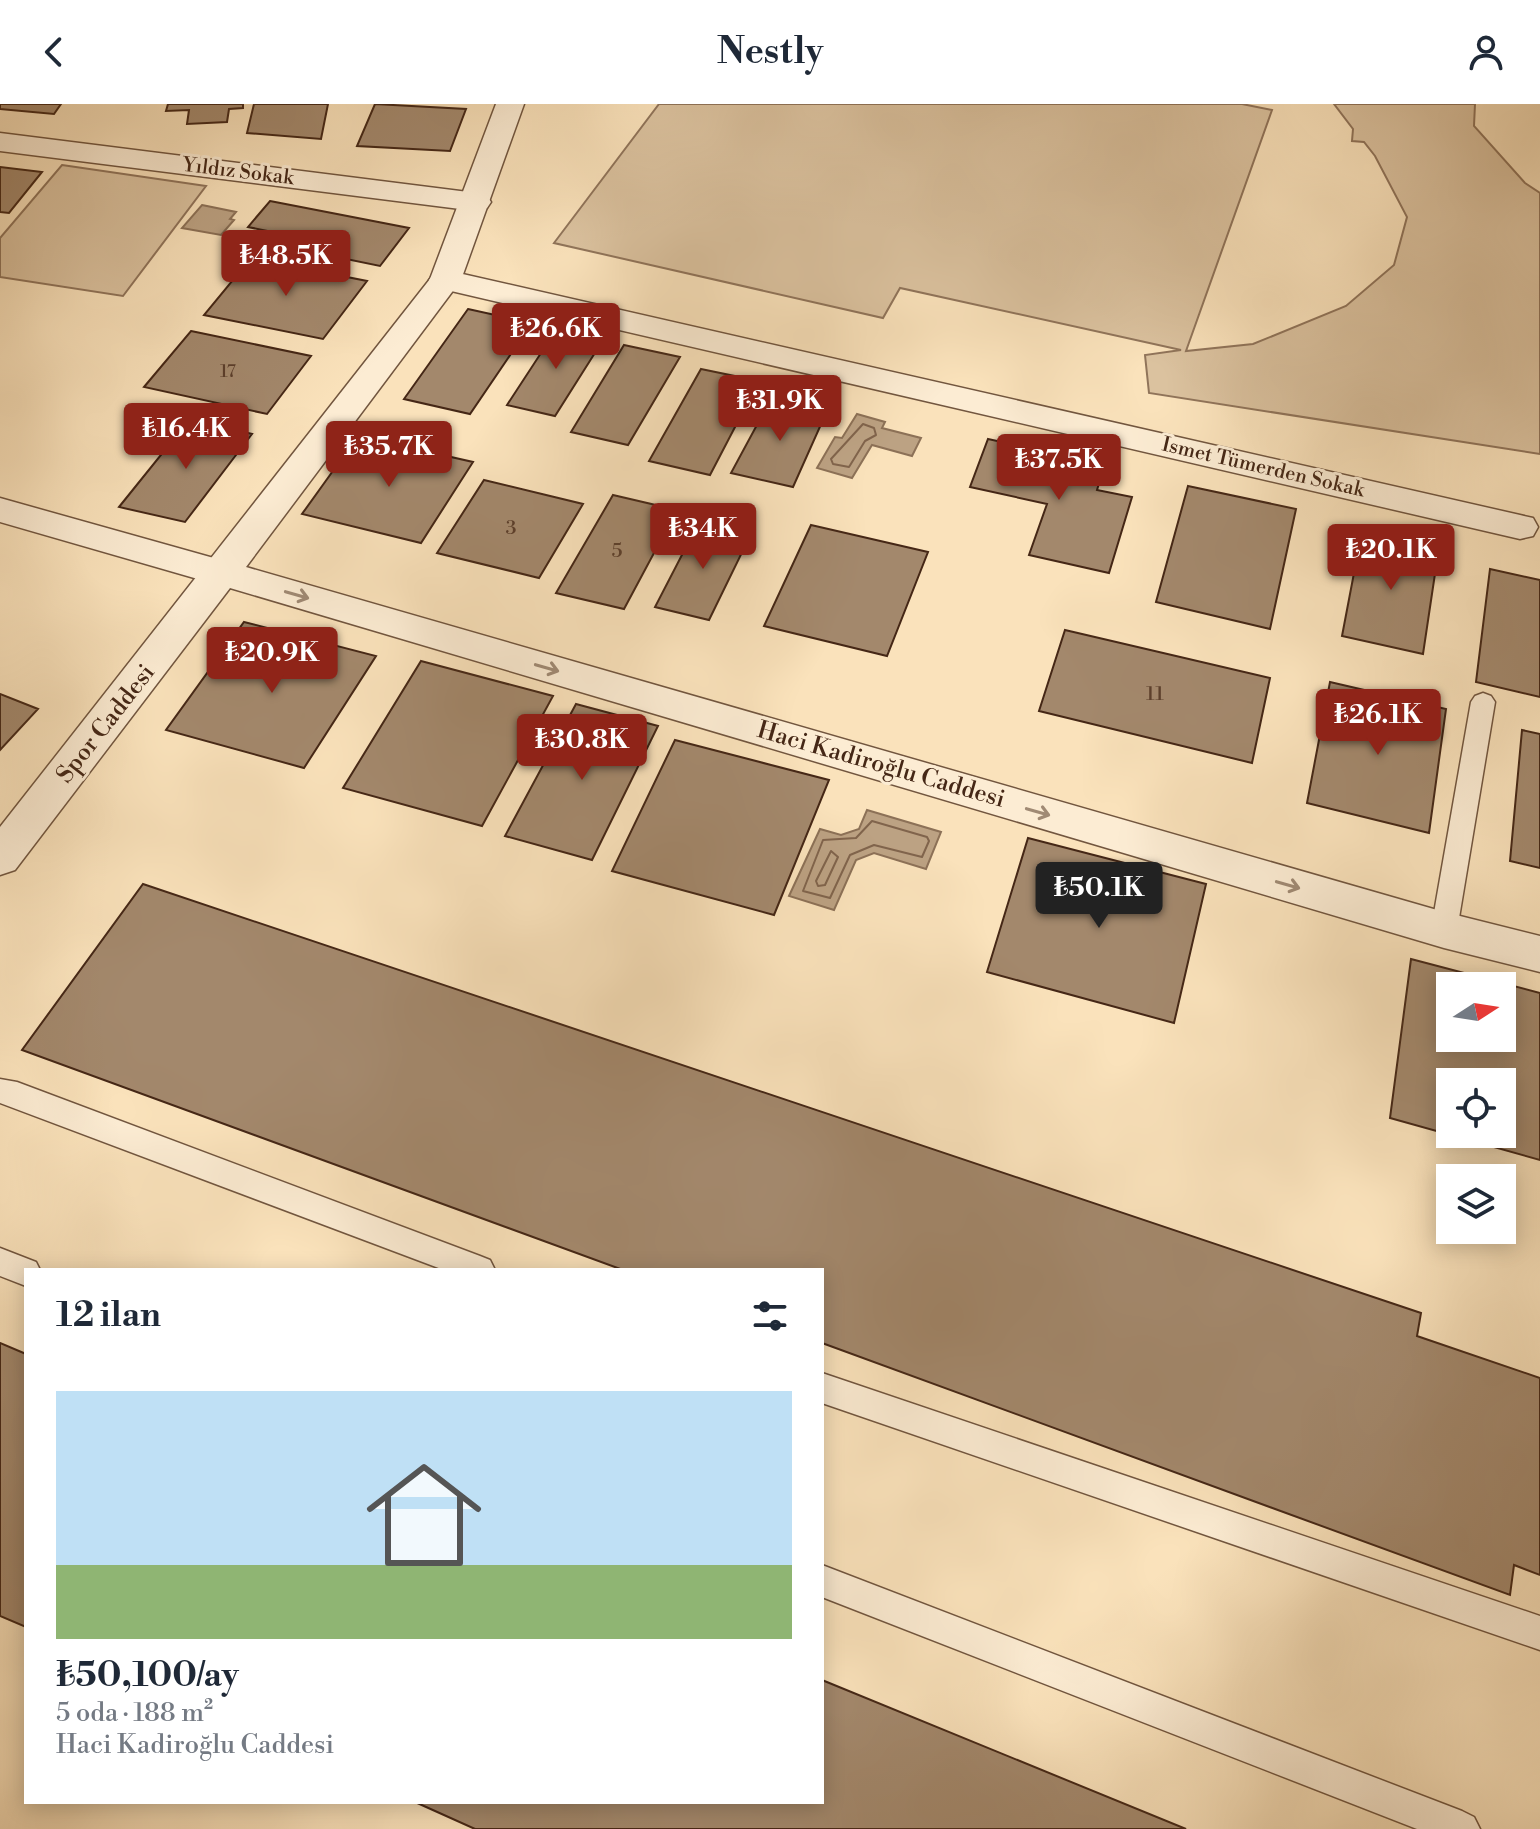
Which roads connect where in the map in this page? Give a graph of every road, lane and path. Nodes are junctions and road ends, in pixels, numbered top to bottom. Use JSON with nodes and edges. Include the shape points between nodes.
{"nodes":[{"id":1,"x":510,"y":104,"type":"edge"},
{"id":2,"x":0,"y":142,"type":"edge"},
{"id":3,"x":476,"y":202,"type":"junction"},
{"id":4,"x":445,"y":280,"type":"junction"},
{"id":5,"x":0,"y":510,"type":"edge"},
{"id":6,"x":1520,"y":527,"type":"dead end"},
{"id":7,"x":222,"y":573,"type":"junction"},
{"id":8,"x":1483,"y":702,"type":"dead end"},
{"id":9,"x":0,"y":858,"type":"edge"},
{"id":10,"x":1444,"y":930,"type":"junction"},
{"id":11,"x":1540,"y":954,"type":"edge"},
{"id":12,"x":0,"y":1091,"type":"edge"},
{"id":13,"x":0,"y":1262,"type":"edge"},
{"id":14,"x":475,"y":1268,"type":"edge"},
{"id":15,"x":24,"y":1271,"type":"edge"},
{"id":16,"x":824,"y":1389,"type":"edge"},
{"id":17,"x":824,"y":1582,"type":"edge"},
{"id":18,"x":1540,"y":1633,"type":"edge"},
{"id":19,"x":1462,"y":1829,"type":"edge"}],
"edges":[{"from":1,"to":3,"type":"street","name":"Spor Caddesi"},
{"from":2,"to":3,"type":"street","name":"Yıldız Sokak"},
{"from":3,"to":4,"type":"street","name":"Spor Caddesi"},
{"from":4,"to":6,"type":"street","name":"Ismet Tümerden Sokak"},
{"from":4,"to":7,"type":"street","name":"Spor Caddesi"},
{"from":5,"to":7,"type":"street","name":"Haci Kadiroğlu Caddesi"},
{"from":7,"to":9,"type":"street","name":"Spor Caddesi"},
{"from":7,"to":10,"type":"street","name":"Haci Kadiroğlu Caddesi","one_way":true},
{"from":8,"to":10,"type":"lane"},
{"from":10,"to":11,"type":"street","name":"Haci Kadiroğlu Caddesi"},
{"from":12,"to":14,"type":"lane"},
{"from":13,"to":15,"type":"lane"},
{"from":16,"to":18,"type":"lane"},
{"from":17,"to":19,"type":"lane"}]}
